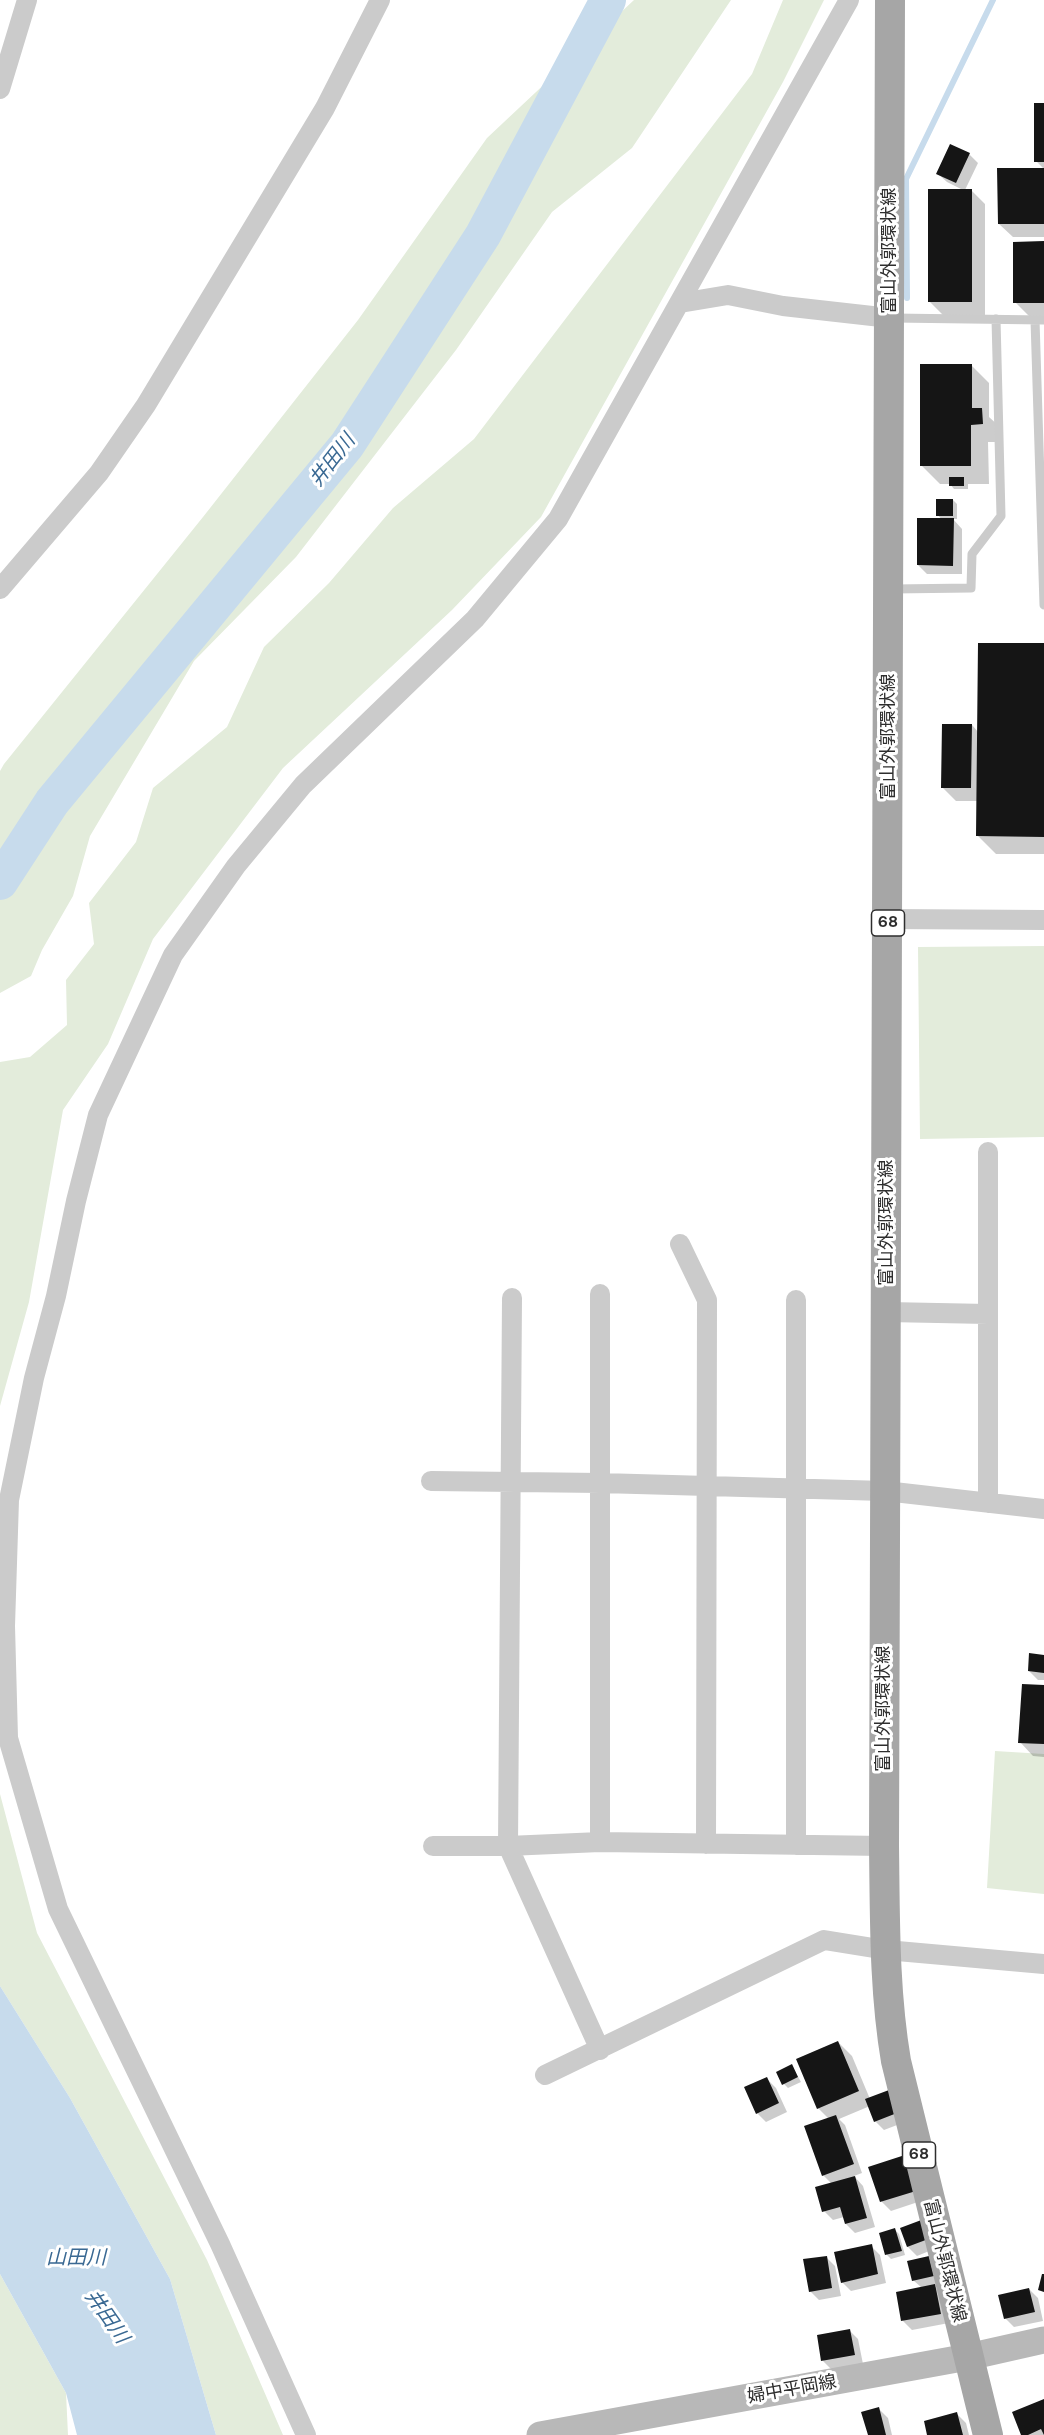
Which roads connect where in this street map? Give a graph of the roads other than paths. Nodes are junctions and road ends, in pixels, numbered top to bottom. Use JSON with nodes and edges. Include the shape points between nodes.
{"nodes":[{"id":1,"x":27,"y":0,"type":"edge"},
{"id":2,"x":380,"y":0,"type":"edge"},
{"id":3,"x":849,"y":0,"type":"edge"},
{"id":4,"x":890,"y":0,"type":"edge"},
{"id":5,"x":0,"y":89,"type":"edge"},
{"id":6,"x":680,"y":303,"type":"junction"},
{"id":7,"x":890,"y":318,"type":"junction"},
{"id":8,"x":996,"y":319,"type":"junction"},
{"id":9,"x":1040,"y":320,"type":"edge"},
{"id":10,"x":0,"y":589,"type":"edge"},
{"id":11,"x":889,"y":589,"type":"junction"},
{"id":12,"x":1044,"y":605,"type":"edge"},
{"id":13,"x":888,"y":919,"type":"junction"},
{"id":14,"x":1044,"y":920,"type":"edge"},
{"id":15,"x":987,"y":1152,"type":"dead end"},
{"id":16,"x":680,"y":1244,"type":"dead end"},
{"id":17,"x":600,"y":1294,"type":"dead end"},
{"id":18,"x":512,"y":1298,"type":"dead end"},
{"id":19,"x":796,"y":1300,"type":"dead end"},
{"id":20,"x":887,"y":1312,"type":"junction"},
{"id":21,"x":988,"y":1314,"type":"junction"},
{"id":22,"x":431,"y":1481,"type":"dead end"},
{"id":23,"x":512,"y":1482,"type":"junction"},
{"id":24,"x":601,"y":1483,"type":"junction"},
{"id":25,"x":705,"y":1486,"type":"junction"},
{"id":26,"x":796,"y":1489,"type":"junction"},
{"id":27,"x":885,"y":1491,"type":"junction"},
{"id":28,"x":988,"y":1503,"type":"junction"},
{"id":29,"x":1044,"y":1509,"type":"edge"},
{"id":30,"x":600,"y":1842,"type":"junction"},
{"id":31,"x":706,"y":1844,"type":"junction"},
{"id":32,"x":796,"y":1845,"type":"junction"},
{"id":33,"x":433,"y":1846,"type":"dead end"},
{"id":34,"x":508,"y":1846,"type":"junction"},
{"id":35,"x":884,"y":1846,"type":"junction"},
{"id":36,"x":886,"y":1950,"type":"junction"},
{"id":37,"x":1044,"y":1964,"type":"edge"},
{"id":38,"x":600,"y":2050,"type":"junction"},
{"id":39,"x":545,"y":2075,"type":"dead end"},
{"id":40,"x":1044,"y":2340,"type":"edge"},
{"id":41,"x":968,"y":2357,"type":"junction"},
{"id":42,"x":306,"y":2435,"type":"edge"},
{"id":43,"x":540,"y":2435,"type":"edge"},
{"id":44,"x":988,"y":2435,"type":"edge"}],
"edges":[{"from":1,"to":5,"type":"street"},
{"from":2,"to":10,"type":"street","via":[[324,108],[146,405],[99,473]]},
{"from":3,"to":6,"type":"street"},
{"from":4,"to":7,"type":"main road","name":"富山外郭環状線","number":"68"},
{"from":6,"to":7,"type":"street","via":[[728,295],[783,306]]},
{"from":6,"to":42,"type":"street","via":[[558,519],[475,620],[303,785],[236,866],[173,955],[98,1115],[34,1378],[9,1500],[5,1626],[8,1738],[58,1909],[220,2244]]},
{"from":7,"to":8,"type":"lane"},
{"from":7,"to":11,"type":"main road","name":"富山外郭環状線","number":"68"},
{"from":8,"to":9,"type":"lane"},
{"from":8,"to":11,"type":"lane","via":[[1001,516],[972,554],[971,588]]},
{"from":9,"to":12,"type":"lane"},
{"from":11,"to":13,"type":"main road","name":"富山外郭環状線","number":"68"},
{"from":13,"to":14,"type":"street"},
{"from":13,"to":20,"type":"main road","name":"富山外郭環状線","number":"68"},
{"from":15,"to":21,"type":"street"},
{"from":16,"to":25,"type":"street","via":[[707,1300]]},
{"from":17,"to":24,"type":"street"},
{"from":18,"to":23,"type":"street"},
{"from":19,"to":26,"type":"street"},
{"from":20,"to":21,"type":"street"},
{"from":20,"to":27,"type":"main road","name":"富山外郭環状線","number":"68"},
{"from":21,"to":28,"type":"street"},
{"from":22,"to":23,"type":"street"},
{"from":23,"to":24,"type":"street"},
{"from":23,"to":34,"type":"street"},
{"from":24,"to":25,"type":"street"},
{"from":24,"to":30,"type":"street"},
{"from":25,"to":26,"type":"street"},
{"from":25,"to":31,"type":"street"},
{"from":26,"to":27,"type":"street"},
{"from":26,"to":32,"type":"street"},
{"from":27,"to":28,"type":"street"},
{"from":27,"to":35,"type":"main road","name":"富山外郭環状線","number":"68"},
{"from":28,"to":29,"type":"street"},
{"from":30,"to":31,"type":"street"},
{"from":30,"to":34,"type":"street"},
{"from":31,"to":32,"type":"street"},
{"from":32,"to":35,"type":"street"},
{"from":33,"to":34,"type":"street"},
{"from":34,"to":38,"type":"street"},
{"from":35,"to":36,"type":"main road","name":"富山外郭環状線","number":"68"},
{"from":36,"to":37,"type":"street"},
{"from":36,"to":38,"type":"street","via":[[824,1940]]},
{"from":36,"to":41,"type":"main road","name":"富山外郭環状線","number":"68","via":[[896,2061]]},
{"from":38,"to":39,"type":"street"},
{"from":40,"to":41,"type":"main road","name":"婦中平岡線"},
{"from":41,"to":43,"type":"main road","name":"婦中平岡線"},
{"from":41,"to":44,"type":"main road","name":"富山外郭環状線","number":"68"}]}
